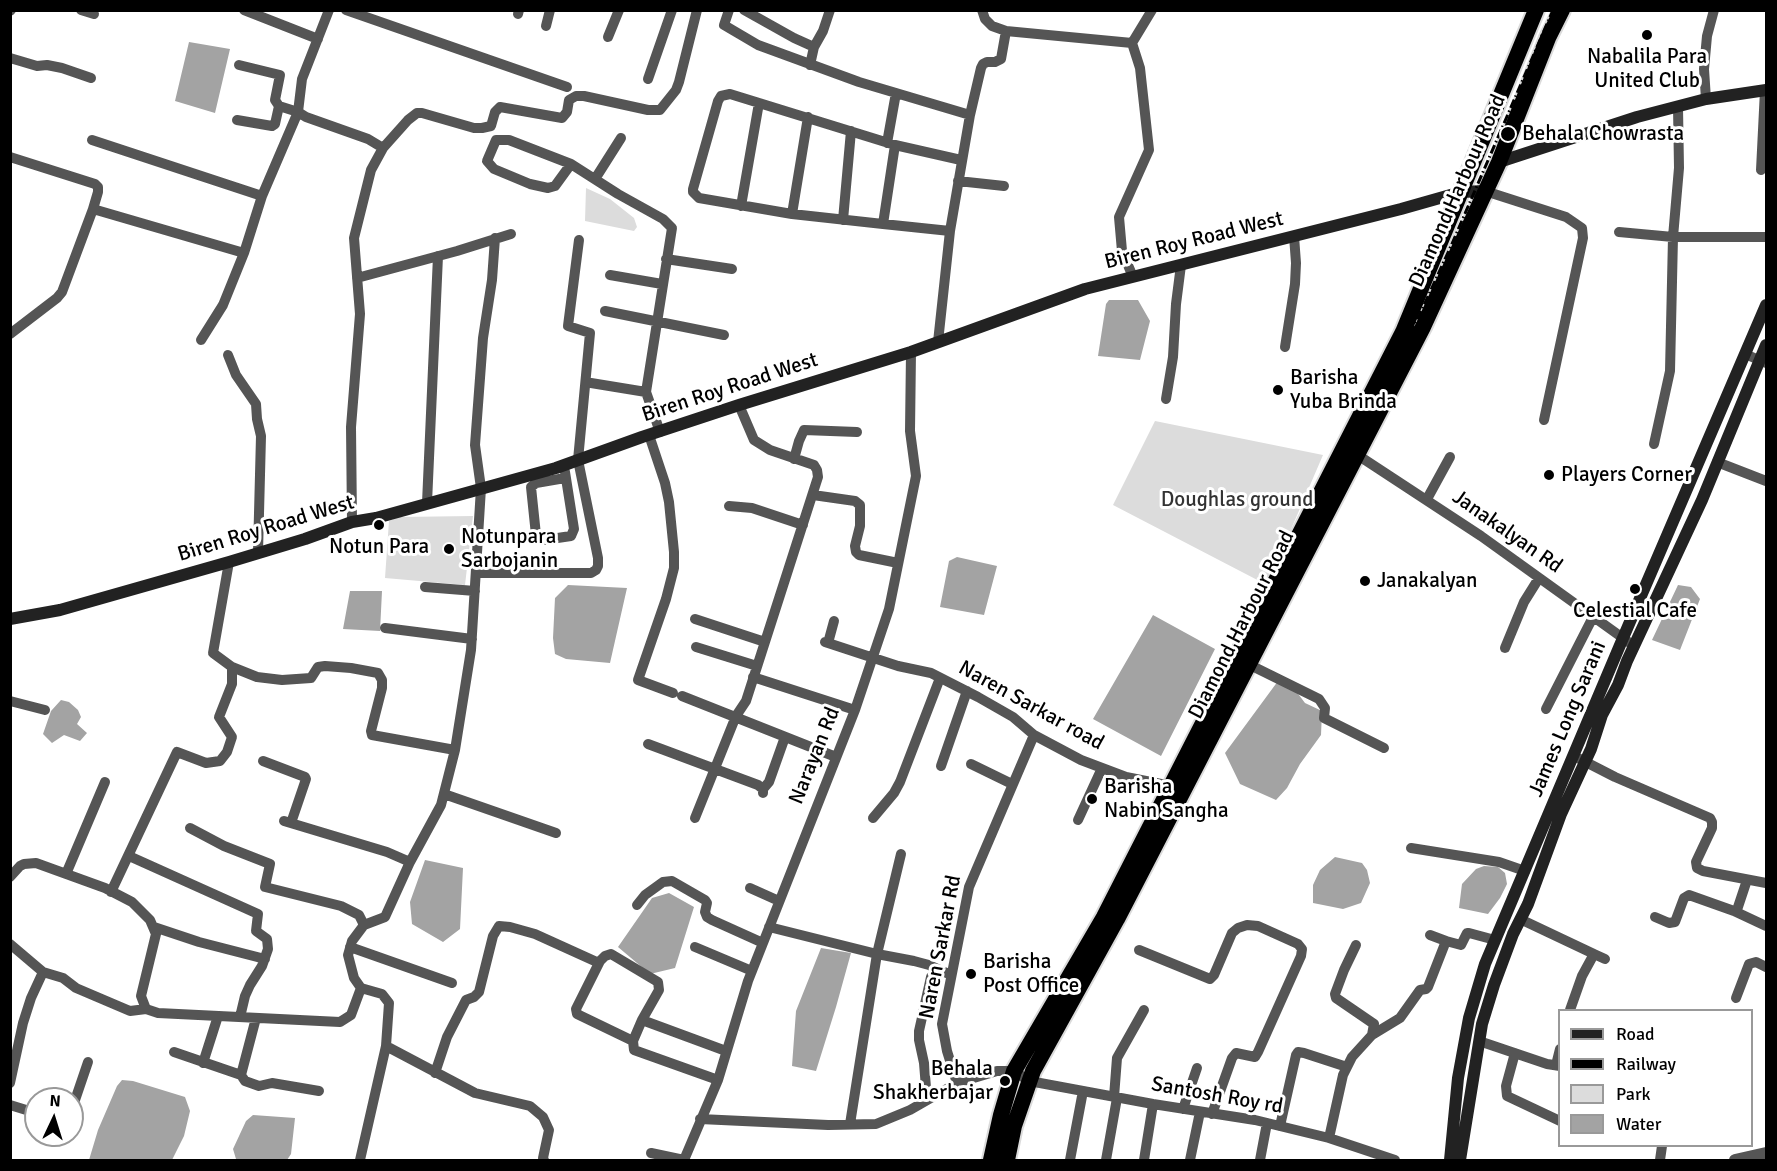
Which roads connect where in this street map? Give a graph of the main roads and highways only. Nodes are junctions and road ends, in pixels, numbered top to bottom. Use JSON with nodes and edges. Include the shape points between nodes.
{"nodes":[{"id":1,"x":1536,"y":10,"type":"edge"},
{"id":2,"x":1562,"y":10,"type":"edge"},
{"id":3,"x":1766,"y":90,"type":"edge"},
{"id":4,"x":1499,"y":162,"type":"junction"},
{"id":5,"x":1485,"y":191,"type":"junction"},
{"id":6,"x":1461,"y":192,"type":"junction"},
{"id":7,"x":1767,"y":305,"type":"edge"},
{"id":8,"x":1420,"y":314,"type":"junction"},
{"id":9,"x":1767,"y":345,"type":"edge"},
{"id":10,"x":1763,"y":362,"type":"edge"},
{"id":11,"x":1350,"y":450,"type":"junction"},
{"id":12,"x":10,"y":619,"type":"edge"},
{"id":13,"x":1579,"y":759,"type":"junction"},
{"id":14,"x":1073,"y":984,"type":"junction"},
{"id":15,"x":991,"y":1161,"type":"edge"},
{"id":16,"x":1007,"y":1161,"type":"edge"},
{"id":17,"x":1450,"y":1161,"type":"edge"},
{"id":18,"x":1460,"y":1161,"type":"edge"}],
"edges":[{"from":1,"to":6,"type":"highway","name":"Diamond Harbour Road"},
{"from":2,"to":4,"type":"highway","name":"Diamond Harbour Road"},
{"from":3,"to":4,"type":"main road","via":[[1706,99],[1637,117]]},
{"from":4,"to":5,"type":"highway","name":"Diamond Harbour Road"},
{"from":5,"to":6,"type":"main road","name":"Biren Roy Road West"},
{"from":5,"to":8,"type":"highway","name":"Diamond Harbour Road"},
{"from":6,"to":8,"type":"highway","name":"Diamond Harbour Road"},
{"from":6,"to":12,"type":"main road","name":"Biren Roy Road West","via":[[1085,289],[911,352],[578,460],[564,472],[481,488],[352,522],[60,610]]},
{"from":7,"to":13,"type":"main road","name":"James Long Sarani","via":[[1623,638]]},
{"from":8,"to":11,"type":"highway","name":"Diamond Harbour Road","via":[[1403,332]]},
{"from":9,"to":10,"type":"main road"},
{"from":10,"to":13,"type":"main road","via":[[1618,685]]},
{"from":11,"to":14,"type":"highway","name":"Diamond Harbour Road","via":[[1171,786]]},
{"from":11,"to":14,"type":"highway","name":"Diamond Harbour Road","via":[[1248,664],[1117,919]]},
{"from":13,"to":17,"type":"main road","name":"James Long Sarani","via":[[1485,964],[1469,1018],[1458,1078]]},
{"from":13,"to":18,"type":"main road","via":[[1482,1024]]},
{"from":14,"to":15,"type":"highway","name":"Diamond Harbour Road","via":[[1014,1071]]},
{"from":14,"to":16,"type":"highway","name":"Diamond Harbour Road","via":[[1029,1081]]}]}
